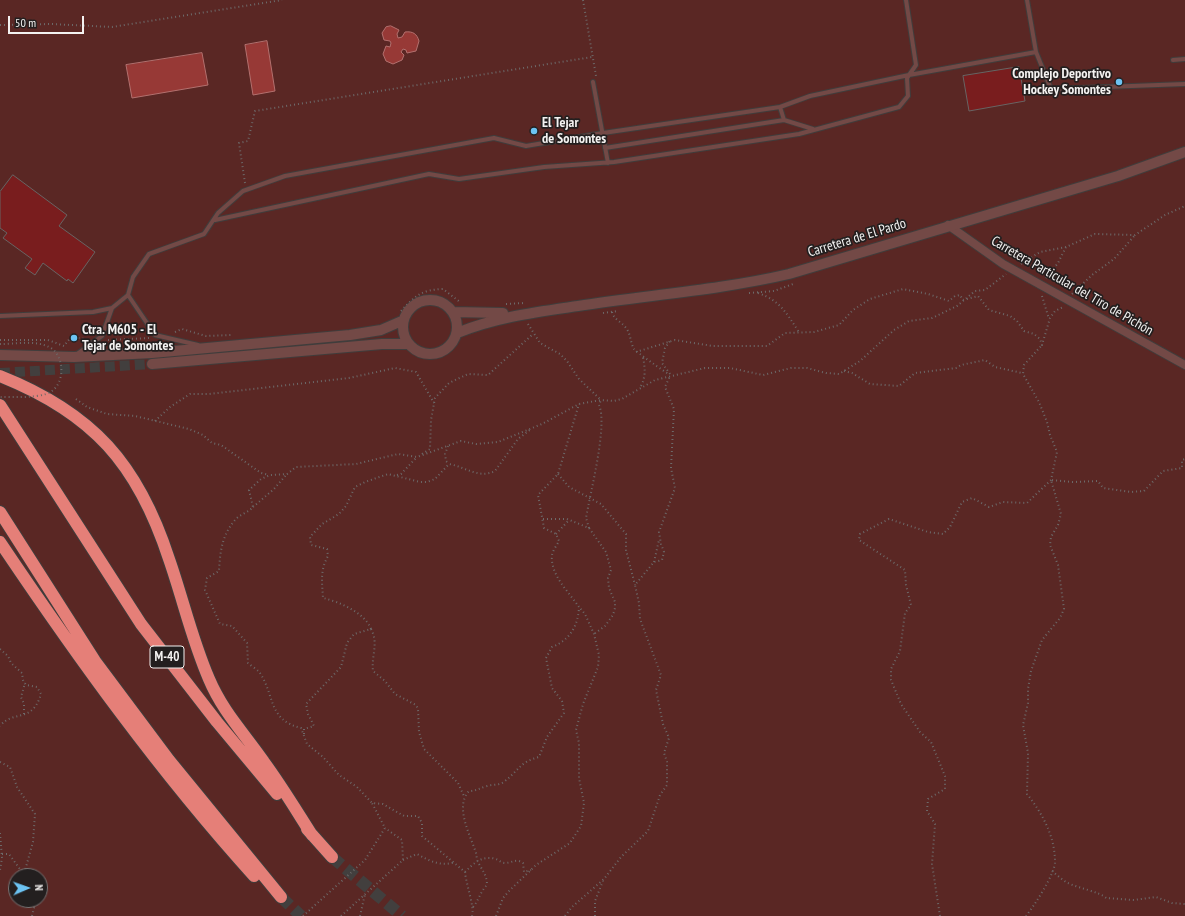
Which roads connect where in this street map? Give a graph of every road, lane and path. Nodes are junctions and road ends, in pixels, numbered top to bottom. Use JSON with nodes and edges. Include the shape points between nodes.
{"nodes":[{"id":1,"x":282,"y":0,"type":"edge"},
{"id":2,"x":582,"y":0,"type":"edge"},
{"id":3,"x":906,"y":0,"type":"edge"},
{"id":4,"x":1027,"y":0,"type":"edge"},
{"id":5,"x":0,"y":25,"type":"edge"},
{"id":6,"x":1036,"y":52,"type":"junction"},
{"id":7,"x":592,"y":56,"type":"junction"},
{"id":8,"x":1185,"y":59,"type":"edge"},
{"id":9,"x":1173,"y":60,"type":"dead end"},
{"id":10,"x":909,"y":75,"type":"junction"},
{"id":11,"x":595,"y":80,"type":"joint"},
{"id":12,"x":1185,"y":84,"type":"edge"},
{"id":13,"x":780,"y":107,"type":"junction"},
{"id":14,"x":784,"y":120,"type":"junction"},
{"id":15,"x":814,"y":129,"type":"junction"},
{"id":16,"x":602,"y":133,"type":"junction"},
{"id":17,"x":605,"y":148,"type":"junction"},
{"id":18,"x":1185,"y":152,"type":"edge"},
{"id":19,"x":608,"y":163,"type":"junction"},
{"id":20,"x":246,"y":190,"type":"junction"},
{"id":21,"x":1185,"y":206,"type":"edge"},
{"id":22,"x":215,"y":220,"type":"junction"},
{"id":23,"x":948,"y":225,"type":"junction"},
{"id":24,"x":1066,"y":247,"type":"junction"},
{"id":25,"x":1011,"y":269,"type":"junction"},
{"id":26,"x":1041,"y":286,"type":"junction"},
{"id":27,"x":757,"y":292,"type":"dead end"},
{"id":28,"x":128,"y":295,"type":"junction"},
{"id":29,"x":963,"y":300,"type":"junction"},
{"id":30,"x":610,"y":301,"type":"junction"},
{"id":31,"x":502,"y":304,"type":"dead end"},
{"id":32,"x":463,"y":305,"type":"dead end"},
{"id":33,"x":112,"y":308,"type":"junction"},
{"id":34,"x":453,"y":312,"type":"junction"},
{"id":35,"x":529,"y":313,"type":"junction"},
{"id":36,"x":0,"y":316,"type":"edge"},
{"id":37,"x":401,"y":317,"type":"junction"},
{"id":38,"x":1050,"y":320,"type":"dead end"},
{"id":39,"x":799,"y":332,"type":"junction"},
{"id":40,"x":457,"y":333,"type":"junction"},
{"id":41,"x":236,"y":334,"type":"dead end"},
{"id":42,"x":533,"y":334,"type":"junction"},
{"id":43,"x":160,"y":337,"type":"junction"},
{"id":44,"x":0,"y":340,"type":"edge"},
{"id":45,"x":96,"y":341,"type":"junction"},
{"id":46,"x":671,"y":341,"type":"junction"},
{"id":47,"x":0,"y":344,"type":"edge"},
{"id":48,"x":409,"y":344,"type":"junction"},
{"id":49,"x":1042,"y":345,"type":"dead end"},
{"id":50,"x":206,"y":348,"type":"junction"},
{"id":51,"x":636,"y":352,"type":"junction"},
{"id":52,"x":0,"y":355,"type":"edge"},
{"id":53,"x":74,"y":356,"type":"junction"},
{"id":54,"x":643,"y":357,"type":"junction"},
{"id":55,"x":152,"y":364,"type":"tunnel mouth"},
{"id":56,"x":1185,"y":365,"type":"edge"},
{"id":57,"x":843,"y":371,"type":"junction"},
{"id":58,"x":1023,"y":374,"type":"junction"},
{"id":59,"x":671,"y":375,"type":"junction"},
{"id":60,"x":0,"y":376,"type":"edge"},
{"id":61,"x":641,"y":386,"type":"junction"},
{"id":62,"x":0,"y":397,"type":"edge"},
{"id":63,"x":76,"y":399,"type":"dead end"},
{"id":64,"x":601,"y":400,"type":"junction"},
{"id":65,"x":434,"y":403,"type":"junction"},
{"id":66,"x":579,"y":404,"type":"junction"},
{"id":67,"x":0,"y":405,"type":"edge"},
{"id":68,"x":155,"y":421,"type":"junction"},
{"id":69,"x":542,"y":424,"type":"junction"},
{"id":70,"x":448,"y":446,"type":"junction"},
{"id":71,"x":417,"y":457,"type":"junction"},
{"id":72,"x":1185,"y":459,"type":"edge"},
{"id":73,"x":449,"y":464,"type":"junction"},
{"id":74,"x":287,"y":474,"type":"junction"},
{"id":75,"x":558,"y":474,"type":"junction"},
{"id":76,"x":270,"y":475,"type":"junction"},
{"id":77,"x":396,"y":475,"type":"junction"},
{"id":78,"x":1051,"y":480,"type":"junction"},
{"id":79,"x":590,"y":497,"type":"junction"},
{"id":80,"x":253,"y":507,"type":"junction"},
{"id":81,"x":0,"y":512,"type":"edge"},
{"id":82,"x":543,"y":519,"type":"junction"},
{"id":83,"x":569,"y":520,"type":"junction"},
{"id":84,"x":589,"y":528,"type":"junction"},
{"id":85,"x":556,"y":534,"type":"junction"},
{"id":86,"x":660,"y":538,"type":"junction"},
{"id":87,"x":0,"y":542,"type":"edge"},
{"id":88,"x":654,"y":562,"type":"junction"},
{"id":89,"x":635,"y":585,"type":"junction"},
{"id":90,"x":579,"y":607,"type":"junction"},
{"id":91,"x":371,"y":630,"type":"junction"},
{"id":92,"x":594,"y":634,"type":"junction"},
{"id":93,"x":0,"y":649,"type":"edge"},
{"id":94,"x":25,"y":683,"type":"junction"},
{"id":95,"x":24,"y":715,"type":"junction"},
{"id":96,"x":0,"y":726,"type":"edge"},
{"id":97,"x":304,"y":735,"type":"junction"},
{"id":98,"x":0,"y":762,"type":"edge"},
{"id":99,"x":464,"y":796,"type":"junction"},
{"id":100,"x":372,"y":803,"type":"junction"},
{"id":101,"x":385,"y":828,"type":"junction"},
{"id":102,"x":0,"y":833,"type":"edge"},
{"id":103,"x":312,"y":835,"type":"junction"},
{"id":104,"x":2,"y":854,"type":"junction"},
{"id":105,"x":332,"y":857,"type":"tunnel mouth"},
{"id":106,"x":403,"y":860,"type":"junction"},
{"id":107,"x":477,"y":861,"type":"junction"},
{"id":108,"x":456,"y":862,"type":"junction"},
{"id":109,"x":20,"y":868,"type":"edge"},
{"id":110,"x":27,"y":868,"type":"edge"},
{"id":111,"x":0,"y":870,"type":"edge"},
{"id":112,"x":531,"y":870,"type":"junction"},
{"id":113,"x":1052,"y":871,"type":"junction"},
{"id":114,"x":466,"y":872,"type":"junction"},
{"id":115,"x":604,"y":879,"type":"junction"},
{"id":116,"x":365,"y":893,"type":"junction"},
{"id":117,"x":1185,"y":904,"type":"edge"},
{"id":118,"x":473,"y":907,"type":"junction"},
{"id":119,"x":303,"y":916,"type":"edge"},
{"id":120,"x":341,"y":916,"type":"edge"},
{"id":121,"x":360,"y":916,"type":"edge"},
{"id":122,"x":472,"y":916,"type":"edge"},
{"id":123,"x":496,"y":916,"type":"edge"},
{"id":124,"x":565,"y":916,"type":"edge"},
{"id":125,"x":595,"y":916,"type":"edge"},
{"id":126,"x":940,"y":916,"type":"edge"},
{"id":127,"x":1026,"y":916,"type":"edge"}],
"edges":[{"from":1,"to":5,"type":"path","via":[[112,27]]},
{"from":2,"to":7,"type":"path"},
{"from":3,"to":10,"type":"lane","via":[[916,65]]},
{"from":4,"to":6,"type":"lane"},
{"from":6,"to":10,"type":"lane"},
{"from":6,"to":12,"type":"lane","via":[[1051,89]]},
{"from":7,"to":11,"type":"path"},
{"from":7,"to":20,"type":"path","via":[[255,111],[248,141],[239,142]]},
{"from":8,"to":9,"type":"lane"},
{"from":10,"to":13,"type":"lane","via":[[810,96]]},
{"from":10,"to":15,"type":"lane","via":[[908,96],[899,107]]},
{"from":11,"to":16,"type":"lane"},
{"from":13,"to":14,"type":"lane"},
{"from":13,"to":16,"type":"lane"},
{"from":14,"to":15,"type":"lane"},
{"from":14,"to":17,"type":"lane"},
{"from":15,"to":19,"type":"lane","via":[[798,134]]},
{"from":16,"to":17,"type":"lane"},
{"from":16,"to":20,"type":"lane","via":[[526,146],[494,138],[285,176]]},
{"from":17,"to":19,"type":"lane"},
{"from":18,"to":23,"type":"street","name":"Carretera de El Pardo","via":[[1118,176]]},
{"from":19,"to":22,"type":"lane","via":[[544,167],[459,179],[429,174]]},
{"from":20,"to":22,"type":"lane","via":[[218,213]]},
{"from":21,"to":24,"type":"path","via":[[1135,234],[1096,234]]},
{"from":22,"to":28,"type":"lane","via":[[204,234],[149,254],[133,277]]},
{"from":23,"to":25,"type":"street","name":"Carretera Particular del Tiro de Pichón"},
{"from":23,"to":30,"type":"street","name":"Carretera de El Pardo","via":[[789,274],[750,283]]},
{"from":24,"to":25,"type":"path","via":[[1040,252]]},
{"from":24,"to":26,"type":"path"},
{"from":25,"to":26,"type":"street","name":"Carretera Particular del Tiro de Pichón"},
{"from":25,"to":29,"type":"path","via":[[985,290],[975,291]]},
{"from":26,"to":38,"type":"path","via":[[1040,293]]},
{"from":26,"to":56,"type":"street","name":"Carretera Particular del Tiro de Pichón"},
{"from":27,"to":39,"type":"path","via":[[772,298],[781,306]]},
{"from":28,"to":33,"type":"lane"},
{"from":28,"to":43,"type":"lane","via":[[155,335]]},
{"from":29,"to":39,"type":"path","via":[[960,295],[948,301],[903,289],[870,299],[853,310],[839,325],[814,332]]},
{"from":29,"to":57,"type":"path","via":[[957,306],[932,318],[909,321],[894,330],[860,361]]},
{"from":30,"to":35,"type":"street","name":"Carretera de El Pardo"},
{"from":30,"to":51,"type":"path","via":[[613,314],[628,331]]},
{"from":31,"to":35,"type":"path","via":[[526,303]]},
{"from":32,"to":37,"type":"path","via":[[443,289],[429,290],[416,295]]},
{"from":33,"to":36,"type":"lane","via":[[93,312]]},
{"from":33,"to":45,"type":"lane","via":[[102,336]]},
{"from":34,"to":35,"type":"street","name":"Carretera de El Pardo"},
{"from":34,"to":37,"type":"street","via":[[441,302],[426,300],[416,303]]},
{"from":34,"to":40,"type":"street","via":[[457,322]]},
{"from":35,"to":40,"type":"street","name":"Carretera de El Pardo","via":[[492,320]]},
{"from":35,"to":42,"type":"path","via":[[528,324]]},
{"from":37,"to":48,"type":"street"},
{"from":37,"to":50,"type":"street","via":[[381,330],[350,335]]},
{"from":39,"to":46,"type":"path","via":[[785,333],[767,346],[713,346]]},
{"from":40,"to":48,"type":"street","via":[[445,349],[436,353],[426,354],[417,351]]},
{"from":41,"to":43,"type":"path","via":[[206,336],[182,329]]},
{"from":42,"to":64,"type":"path","via":[[540,343],[560,354],[579,379]]},
{"from":42,"to":65,"type":"path","via":[[488,375],[468,374],[449,383],[435,398]]},
{"from":43,"to":45,"type":"path"},
{"from":43,"to":50,"type":"lane"},
{"from":44,"to":45,"type":"path","via":[[48,340],[64,346],[71,337]]},
{"from":45,"to":53,"type":"lane"},
{"from":46,"to":51,"type":"path"},
{"from":46,"to":59,"type":"path","via":[[665,348],[662,363]]},
{"from":47,"to":62,"type":"path","bridge":true,"via":[[42,344],[50,347],[58,356],[62,375],[53,391],[46,394]]},
{"from":48,"to":55,"type":"street","via":[[382,344]]},
{"from":49,"to":58,"type":"path","via":[[1024,365]]},
{"from":50,"to":53,"type":"street"},
{"from":51,"to":54,"type":"path"},
{"from":52,"to":53,"type":"street"},
{"from":54,"to":59,"type":"path"},
{"from":54,"to":61,"type":"path","via":[[645,368]]},
{"from":57,"to":58,"type":"path","via":[[852,373],[870,384],[899,386],[915,373],[945,370],[985,360],[995,367]]},
{"from":57,"to":59,"type":"path","via":[[839,374],[791,368],[763,375],[730,368],[705,368]]},
{"from":58,"to":78,"type":"path","via":[[1042,408],[1057,452]]},
{"from":59,"to":61,"type":"path"},
{"from":59,"to":86,"type":"path","via":[[665,388],[674,410],[671,468],[675,488],[659,532]]},
{"from":60,"to":103,"type":"highway","via":[[29,387],[69,410],[104,440],[136,482],[169,558],[196,649],[222,708],[264,762]]},
{"from":61,"to":64,"type":"path","via":[[622,399]]},
{"from":63,"to":68,"type":"path","via":[[87,407],[107,414]]},
{"from":64,"to":66,"type":"path"},
{"from":64,"to":79,"type":"path","via":[[601,434]]},
{"from":65,"to":68,"type":"path","via":[[416,372],[395,368],[349,378],[190,394]]},
{"from":65,"to":71,"type":"path","via":[[430,449]]},
{"from":66,"to":69,"type":"path"},
{"from":66,"to":75,"type":"path"},
{"from":67,"to":103,"type":"highway","number":"M-40","via":[[141,624],[217,722]]},
{"from":68,"to":76,"type":"path","via":[[203,435],[261,473]]},
{"from":69,"to":70,"type":"path","via":[[498,442],[476,444],[461,441]]},
{"from":69,"to":73,"type":"path","via":[[518,439],[495,472],[477,474]]},
{"from":70,"to":71,"type":"path"},
{"from":70,"to":73,"type":"path","via":[[445,454]]},
{"from":71,"to":74,"type":"path","via":[[398,454],[356,464],[296,467]]},
{"from":71,"to":77,"type":"path","via":[[401,474]]},
{"from":72,"to":78,"type":"path","via":[[1182,460],[1182,468],[1163,471],[1144,491],[1104,488],[1098,481]]},
{"from":73,"to":77,"type":"path","via":[[435,479],[427,482]]},
{"from":74,"to":76,"type":"path"},
{"from":74,"to":80,"type":"path"},
{"from":75,"to":79,"type":"path","via":[[568,487]]},
{"from":75,"to":82,"type":"path","via":[[538,495]]},
{"from":76,"to":80,"type":"path","via":[[249,490]]},
{"from":77,"to":91,"type":"path","via":[[382,476],[355,487],[339,514],[322,524],[310,537],[311,545],[327,549],[328,556],[321,573],[323,598],[359,614]]},
{"from":78,"to":113,"type":"path","via":[[1061,514],[1050,545],[1058,565],[1064,609],[1042,640],[1031,671],[1023,726],[1028,753],[1027,794],[1039,809],[1051,839],[1055,863]]},
{"from":78,"to":126,"type":"path","via":[[1027,503],[1003,502],[989,507],[972,498],[962,502],[950,527],[943,534],[928,532],[889,519],[860,534],[859,540],[905,570],[911,605],[905,613],[900,651],[891,669],[892,680],[902,704],[920,732],[931,742],[945,776],[945,789],[928,799],[927,811],[935,824],[932,864]]},
{"from":79,"to":84,"type":"path","via":[[586,518]]},
{"from":79,"to":89,"type":"path","via":[[601,504],[626,534],[626,550]]},
{"from":80,"to":97,"type":"path","via":[[248,513],[236,519],[222,538],[219,571],[207,578],[205,590],[220,624],[232,626],[247,643],[248,663],[259,672],[279,718],[301,728]]},
{"from":81,"to":87,"type":"highway","via":[[95,661],[279,899],[229,848],[125,720]]},
{"from":82,"to":83,"type":"path"},
{"from":82,"to":85,"type":"path","via":[[544,528]]},
{"from":83,"to":84,"type":"path"},
{"from":83,"to":85,"type":"path"},
{"from":84,"to":92,"type":"path","via":[[609,560],[609,588],[615,608],[605,626]]},
{"from":85,"to":90,"type":"path","via":[[559,540],[552,555],[555,571]]},
{"from":86,"to":88,"type":"path"},
{"from":86,"to":88,"type":"path","via":[[664,552],[662,560]]},
{"from":88,"to":89,"type":"path"},
{"from":89,"to":115,"type":"path","via":[[640,603],[640,619],[660,675],[656,690],[663,724],[669,738],[664,753],[668,762],[667,785],[660,794],[656,814],[648,831],[620,857]]},
{"from":90,"to":92,"type":"path"},
{"from":90,"to":99,"type":"path","via":[[579,618],[573,633],[552,647],[546,658],[552,688],[562,701],[564,713],[547,737],[539,757],[527,760],[505,782],[469,791]]},
{"from":91,"to":97,"type":"path","via":[[354,634],[347,643],[341,668],[306,704],[314,726],[304,729]]},
{"from":91,"to":99,"type":"path","via":[[375,638],[373,671],[395,694],[416,705],[424,749],[458,783]]},
{"from":92,"to":112,"type":"path","via":[[598,667],[576,730],[579,742],[579,778],[584,803],[581,826],[570,843]]},
{"from":93,"to":94,"type":"path","via":[[22,673]]},
{"from":94,"to":95,"type":"path","via":[[21,697]]},
{"from":94,"to":95,"type":"path","via":[[37,687],[41,694],[38,704],[29,714]]},
{"from":95,"to":96,"type":"path"},
{"from":97,"to":100,"type":"path","via":[[307,744]]},
{"from":98,"to":110,"type":"path","via":[[10,767],[17,787],[35,814],[34,836]]},
{"from":99,"to":107,"type":"path","via":[[462,810]]},
{"from":100,"to":101,"type":"path"},
{"from":100,"to":108,"type":"path","via":[[384,804],[404,816],[418,816],[422,824],[422,836]]},
{"from":101,"to":106,"type":"path","via":[[402,840]]},
{"from":101,"to":119,"type":"path","via":[[365,860]]},
{"from":102,"to":104,"type":"path"},
{"from":103,"to":105,"type":"highway","number":"M-40"},
{"from":104,"to":109,"type":"path","via":[[9,854]]},
{"from":104,"to":111,"type":"path"},
{"from":106,"to":108,"type":"path","via":[[418,854],[430,861],[446,865]]},
{"from":106,"to":116,"type":"path"},
{"from":107,"to":112,"type":"path","via":[[485,858],[508,863],[518,860],[523,863],[524,872]]},
{"from":107,"to":114,"type":"path"},
{"from":107,"to":118,"type":"path","via":[[484,870],[487,885]]},
{"from":108,"to":114,"type":"path"},
{"from":112,"to":123,"type":"path","via":[[503,898]]},
{"from":113,"to":117,"type":"path","via":[[1066,882],[1088,891],[1102,893],[1106,898],[1134,900],[1156,897],[1172,904]]},
{"from":113,"to":127,"type":"path","via":[[1048,883]]},
{"from":114,"to":118,"type":"path","via":[[466,885]]},
{"from":115,"to":124,"type":"path"},
{"from":115,"to":125,"type":"path","via":[[595,901]]},
{"from":116,"to":120,"type":"path"},
{"from":116,"to":121,"type":"path"},
{"from":118,"to":122,"type":"path"}]}
